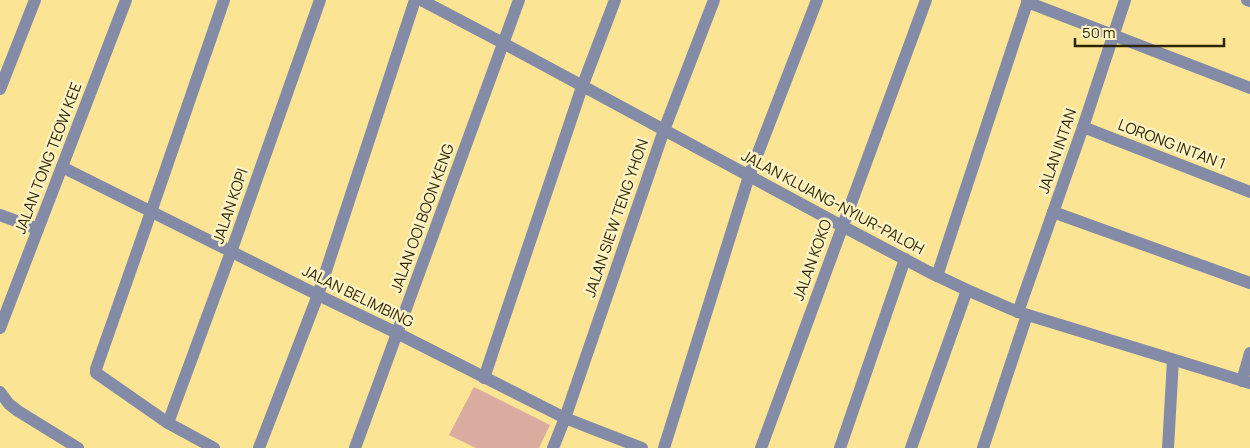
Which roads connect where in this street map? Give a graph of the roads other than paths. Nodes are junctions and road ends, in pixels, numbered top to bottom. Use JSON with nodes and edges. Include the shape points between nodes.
{"nodes":[{"id":1,"x":35,"y":0,"type":"edge"},
{"id":2,"x":126,"y":0,"type":"edge"},
{"id":3,"x":224,"y":0,"type":"edge"},
{"id":4,"x":320,"y":0,"type":"edge"},
{"id":5,"x":415,"y":0,"type":"edge"},
{"id":6,"x":421,"y":0,"type":"edge"},
{"id":7,"x":519,"y":0,"type":"edge"},
{"id":8,"x":615,"y":0,"type":"edge"},
{"id":9,"x":714,"y":0,"type":"edge"},
{"id":10,"x":817,"y":0,"type":"edge"},
{"id":11,"x":926,"y":0,"type":"edge"},
{"id":12,"x":1125,"y":0,"type":"edge"},
{"id":13,"x":1028,"y":1,"type":"edge"},
{"id":14,"x":1113,"y":35,"type":"junction"},
{"id":15,"x":503,"y":43,"type":"junction"},
{"id":16,"x":582,"y":86,"type":"junction"},
{"id":17,"x":1250,"y":88,"type":"edge"},
{"id":18,"x":0,"y":89,"type":"edge"},
{"id":19,"x":1083,"y":127,"type":"junction"},
{"id":20,"x":664,"y":130,"type":"junction"},
{"id":21,"x":62,"y":167,"type":"junction"},
{"id":22,"x":749,"y":176,"type":"junction"},
{"id":23,"x":1250,"y":192,"type":"edge"},
{"id":24,"x":151,"y":212,"type":"junction"},
{"id":25,"x":1053,"y":212,"type":"junction"},
{"id":26,"x":0,"y":215,"type":"edge"},
{"id":27,"x":842,"y":226,"type":"junction"},
{"id":28,"x":38,"y":229,"type":"junction"},
{"id":29,"x":231,"y":252,"type":"junction"},
{"id":30,"x":905,"y":259,"type":"junction"},
{"id":31,"x":937,"y":276,"type":"junction"},
{"id":32,"x":1250,"y":283,"type":"edge"},
{"id":33,"x":967,"y":290,"type":"junction"},
{"id":34,"x":318,"y":295,"type":"junction"},
{"id":35,"x":1023,"y":313,"type":"junction"},
{"id":36,"x":0,"y":328,"type":"edge"},
{"id":37,"x":397,"y":333,"type":"junction"},
{"id":38,"x":1250,"y":353,"type":"edge"},
{"id":39,"x":1173,"y":360,"type":"junction"},
{"id":40,"x":484,"y":378,"type":"junction"},
{"id":41,"x":1246,"y":382,"type":"edge"},
{"id":42,"x":0,"y":392,"type":"edge"},
{"id":43,"x":565,"y":418,"type":"junction"},
{"id":44,"x":168,"y":422,"type":"junction"},
{"id":45,"x":78,"y":448,"type":"edge"},
{"id":46,"x":214,"y":448,"type":"edge"},
{"id":47,"x":259,"y":448,"type":"edge"},
{"id":48,"x":355,"y":448,"type":"edge"},
{"id":49,"x":553,"y":448,"type":"edge"},
{"id":50,"x":642,"y":448,"type":"edge"},
{"id":51,"x":664,"y":448,"type":"edge"},
{"id":52,"x":761,"y":448,"type":"edge"},
{"id":53,"x":840,"y":448,"type":"edge"},
{"id":54,"x":911,"y":448,"type":"edge"},
{"id":55,"x":982,"y":448,"type":"edge"},
{"id":56,"x":1168,"y":448,"type":"edge"}],
"edges":[{"from":1,"to":18,"type":"street"},
{"from":2,"to":21,"type":"street","name":"JALAN TONG TEOW KEE"},
{"from":3,"to":24,"type":"street"},
{"from":4,"to":29,"type":"street","name":"JALAN KOPI"},
{"from":5,"to":34,"type":"street"},
{"from":6,"to":15,"type":"street","name":"JALAN KLUANG-NYIUR-PALOH"},
{"from":7,"to":15,"type":"street","name":"JALAN OOI BOON KENG"},
{"from":8,"to":16,"type":"street"},
{"from":9,"to":20,"type":"street","name":"JALAN SIEW TENG YHON"},
{"from":10,"to":22,"type":"street"},
{"from":11,"to":27,"type":"street","name":"JALAN KOKO"},
{"from":12,"to":14,"type":"street","name":"JALAN INTAN"},
{"from":13,"to":14,"type":"street"},
{"from":13,"to":31,"type":"street"},
{"from":14,"to":17,"type":"street"},
{"from":14,"to":19,"type":"street","name":"JALAN INTAN"},
{"from":15,"to":16,"type":"street","name":"JALAN KLUANG-NYIUR-PALOH"},
{"from":15,"to":37,"type":"street","name":"JALAN OOI BOON KENG"},
{"from":16,"to":20,"type":"street","name":"JALAN KLUANG-NYIUR-PALOH"},
{"from":16,"to":40,"type":"street"},
{"from":19,"to":23,"type":"street","name":"LORONG INTAN 1"},
{"from":19,"to":25,"type":"street","name":"JALAN INTAN"},
{"from":20,"to":22,"type":"street","name":"JALAN KLUANG-NYIUR-PALOH"},
{"from":20,"to":43,"type":"street","name":"JALAN SIEW TENG YHON"},
{"from":21,"to":24,"type":"street","name":"JALAN BELIMBING"},
{"from":21,"to":28,"type":"street","name":"JALAN TONG TEOW KEE"},
{"from":22,"to":27,"type":"street","name":"JALAN KLUANG-NYIUR-PALOH"},
{"from":22,"to":51,"type":"street"},
{"from":24,"to":29,"type":"street","name":"JALAN BELIMBING"},
{"from":24,"to":44,"type":"street","via":[[96,373]]},
{"from":25,"to":32,"type":"street"},
{"from":25,"to":35,"type":"street","name":"JALAN INTAN"},
{"from":26,"to":28,"type":"street"},
{"from":27,"to":30,"type":"street","name":"JALAN KLUANG-NYIUR-PALOH"},
{"from":27,"to":52,"type":"street","name":"JALAN KOKO"},
{"from":28,"to":36,"type":"street","name":"JALAN TONG TEOW KEE"},
{"from":29,"to":34,"type":"street","name":"JALAN BELIMBING"},
{"from":29,"to":44,"type":"street","name":"JALAN KOPI"},
{"from":30,"to":31,"type":"street","name":"JALAN KLUANG-NYIUR-PALOH"},
{"from":30,"to":53,"type":"street"},
{"from":31,"to":33,"type":"street","name":"JALAN KLUANG-NYIUR-PALOH"},
{"from":33,"to":35,"type":"street","name":"JALAN KLUANG-NYIUR-PALOH"},
{"from":33,"to":54,"type":"street"},
{"from":34,"to":37,"type":"street","name":"JALAN BELIMBING"},
{"from":34,"to":47,"type":"street"},
{"from":35,"to":39,"type":"street","name":"JALAN KLUANG-NYIUR-PALOH"},
{"from":35,"to":55,"type":"street","name":"JALAN INTAN"},
{"from":37,"to":40,"type":"street","name":"JALAN BELIMBING"},
{"from":37,"to":48,"type":"street","name":"JALAN OOI BOON KENG"},
{"from":38,"to":41,"type":"street"},
{"from":39,"to":41,"type":"street","name":"JALAN KLUANG-NYIUR-PALOH"},
{"from":39,"to":56,"type":"street"},
{"from":40,"to":43,"type":"street","name":"JALAN BELIMBING"},
{"from":42,"to":45,"type":"street","via":[[18,411]]},
{"from":43,"to":49,"type":"street","name":"JALAN SIEW TENG YHON"},
{"from":43,"to":50,"type":"street","name":"JALAN BELIMBING"},
{"from":44,"to":46,"type":"street"}]}
